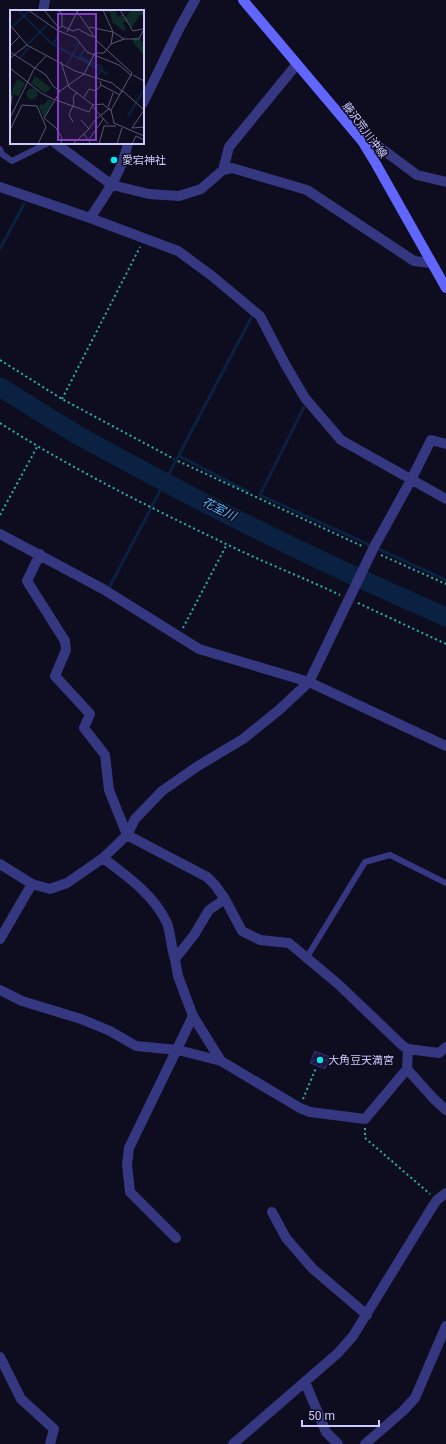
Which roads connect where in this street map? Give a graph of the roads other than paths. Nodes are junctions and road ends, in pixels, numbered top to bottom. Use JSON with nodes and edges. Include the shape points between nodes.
{"nodes":[{"id":1,"x":45,"y":0,"type":"edge"},
{"id":2,"x":195,"y":0,"type":"edge"},
{"id":3,"x":243,"y":0,"type":"edge"},
{"id":4,"x":43,"y":10,"type":"edge"},
{"id":5,"x":297,"y":64,"type":"junction"},
{"id":6,"x":144,"y":101,"type":"edge"},
{"id":7,"x":362,"y":141,"type":"junction"},
{"id":8,"x":46,"y":144,"type":"edge"},
{"id":9,"x":56,"y":144,"type":"edge"},
{"id":10,"x":128,"y":144,"type":"edge"},
{"id":11,"x":0,"y":149,"type":"edge"},
{"id":12,"x":222,"y":170,"type":"junction"},
{"id":13,"x":446,"y":182,"type":"edge"},
{"id":14,"x":112,"y":185,"type":"junction"},
{"id":15,"x":0,"y":187,"type":"edge"},
{"id":16,"x":90,"y":218,"type":"junction"},
{"id":17,"x":431,"y":263,"type":"junction"},
{"id":18,"x":446,"y":288,"type":"edge"},
{"id":19,"x":446,"y":444,"type":"edge"},
{"id":20,"x":412,"y":480,"type":"junction"},
{"id":21,"x":446,"y":499,"type":"edge"},
{"id":22,"x":0,"y":534,"type":"edge"},
{"id":23,"x":40,"y":554,"type":"junction"},
{"id":24,"x":309,"y":682,"type":"junction"},
{"id":25,"x":446,"y":746,"type":"edge"},
{"id":26,"x":127,"y":835,"type":"junction"},
{"id":27,"x":103,"y":858,"type":"junction"},
{"id":28,"x":0,"y":864,"type":"edge"},
{"id":29,"x":446,"y":883,"type":"edge"},
{"id":30,"x":32,"y":884,"type":"junction"},
{"id":31,"x":225,"y":899,"type":"junction"},
{"id":32,"x":0,"y":939,"type":"edge"},
{"id":33,"x":307,"y":957,"type":"junction"},
{"id":34,"x":175,"y":959,"type":"junction"},
{"id":35,"x":0,"y":990,"type":"edge"},
{"id":36,"x":193,"y":1016,"type":"junction"},
{"id":37,"x":446,"y":1047,"type":"edge"},
{"id":38,"x":408,"y":1049,"type":"junction"},
{"id":39,"x":178,"y":1050,"type":"junction"},
{"id":40,"x":221,"y":1061,"type":"junction"},
{"id":41,"x":408,"y":1069,"type":"junction"},
{"id":42,"x":446,"y":1110,"type":"edge"},
{"id":43,"x":446,"y":1193,"type":"edge"},
{"id":44,"x":272,"y":1212,"type":"dead end"},
{"id":45,"x":176,"y":1238,"type":"dead end"},
{"id":46,"x":367,"y":1315,"type":"junction"},
{"id":47,"x":446,"y":1326,"type":"edge"},
{"id":48,"x":0,"y":1357,"type":"edge"},
{"id":49,"x":304,"y":1382,"type":"junction"},
{"id":50,"x":50,"y":1444,"type":"edge"},
{"id":51,"x":233,"y":1444,"type":"edge"},
{"id":52,"x":338,"y":1444,"type":"edge"},
{"id":53,"x":365,"y":1444,"type":"edge"}],
"edges":[{"from":1,"to":4,"type":"street"},
{"from":2,"to":6,"type":"street"},
{"from":3,"to":5,"type":"main road","name":"藤沢荒川沖線"},
{"from":5,"to":7,"type":"main road","name":"藤沢荒川沖線"},
{"from":5,"to":12,"type":"street","via":[[229,147]]},
{"from":7,"to":13,"type":"street","via":[[378,146],[418,175]]},
{"from":7,"to":17,"type":"main road","name":"藤沢荒川沖線"},
{"from":8,"to":11,"type":"lane","via":[[12,161],[2,154]]},
{"from":9,"to":14,"type":"street"},
{"from":10,"to":14,"type":"street","via":[[125,160]]},
{"from":12,"to":14,"type":"street","via":[[201,189],[178,196],[149,194]]},
{"from":12,"to":17,"type":"street","via":[[232,168],[307,190],[414,261]]},
{"from":14,"to":16,"type":"street"},
{"from":15,"to":16,"type":"street"},
{"from":16,"to":20,"type":"street","via":[[178,252],[212,276],[260,316],[284,364],[305,398],[341,440]]},
{"from":17,"to":18,"type":"main road","name":"藤沢荒川沖線"},
{"from":19,"to":20,"type":"street","via":[[431,440]]},
{"from":20,"to":21,"type":"street"},
{"from":20,"to":24,"type":"street","via":[[374,547]]},
{"from":22,"to":23,"type":"street"},
{"from":23,"to":24,"type":"street","via":[[103,589],[199,649]]},
{"from":23,"to":26,"type":"street","via":[[27,581],[65,641],[66,650],[55,676],[90,714],[84,728],[105,755],[109,790]]},
{"from":24,"to":25,"type":"street"},
{"from":24,"to":26,"type":"street","via":[[243,739],[162,791],[135,819]]},
{"from":26,"to":27,"type":"street"},
{"from":26,"to":31,"type":"street","via":[[207,877]]},
{"from":27,"to":30,"type":"street","via":[[67,883],[50,889]]},
{"from":27,"to":34,"type":"street","via":[[136,882],[150,898],[167,924]]},
{"from":28,"to":30,"type":"street"},
{"from":29,"to":33,"type":"lane","via":[[390,855],[365,862]]},
{"from":30,"to":32,"type":"street"},
{"from":31,"to":33,"type":"street","via":[[242,932],[260,940],[289,943]]},
{"from":31,"to":34,"type":"street","via":[[209,910]]},
{"from":33,"to":38,"type":"street"},
{"from":34,"to":36,"type":"street","via":[[178,976]]},
{"from":35,"to":39,"type":"street","via":[[22,1001],[81,1019],[110,1031],[136,1046]]},
{"from":36,"to":39,"type":"street"},
{"from":36,"to":40,"type":"street"},
{"from":37,"to":38,"type":"street","via":[[439,1053]]},
{"from":38,"to":41,"type":"street"},
{"from":39,"to":40,"type":"street"},
{"from":39,"to":45,"type":"street","via":[[129,1148],[127,1164],[130,1192]]},
{"from":40,"to":41,"type":"street","via":[[310,1112],[366,1119]]},
{"from":41,"to":42,"type":"street"},
{"from":43,"to":46,"type":"street","via":[[438,1200]]},
{"from":44,"to":46,"type":"street","via":[[286,1238],[313,1269]]},
{"from":46,"to":49,"type":"street","via":[[338,1353]]},
{"from":47,"to":53,"type":"street","via":[[415,1398],[403,1412]]},
{"from":48,"to":50,"type":"street","via":[[21,1400],[54,1429]]},
{"from":49,"to":51,"type":"street"},
{"from":49,"to":52,"type":"street","via":[[326,1432]]}]}
